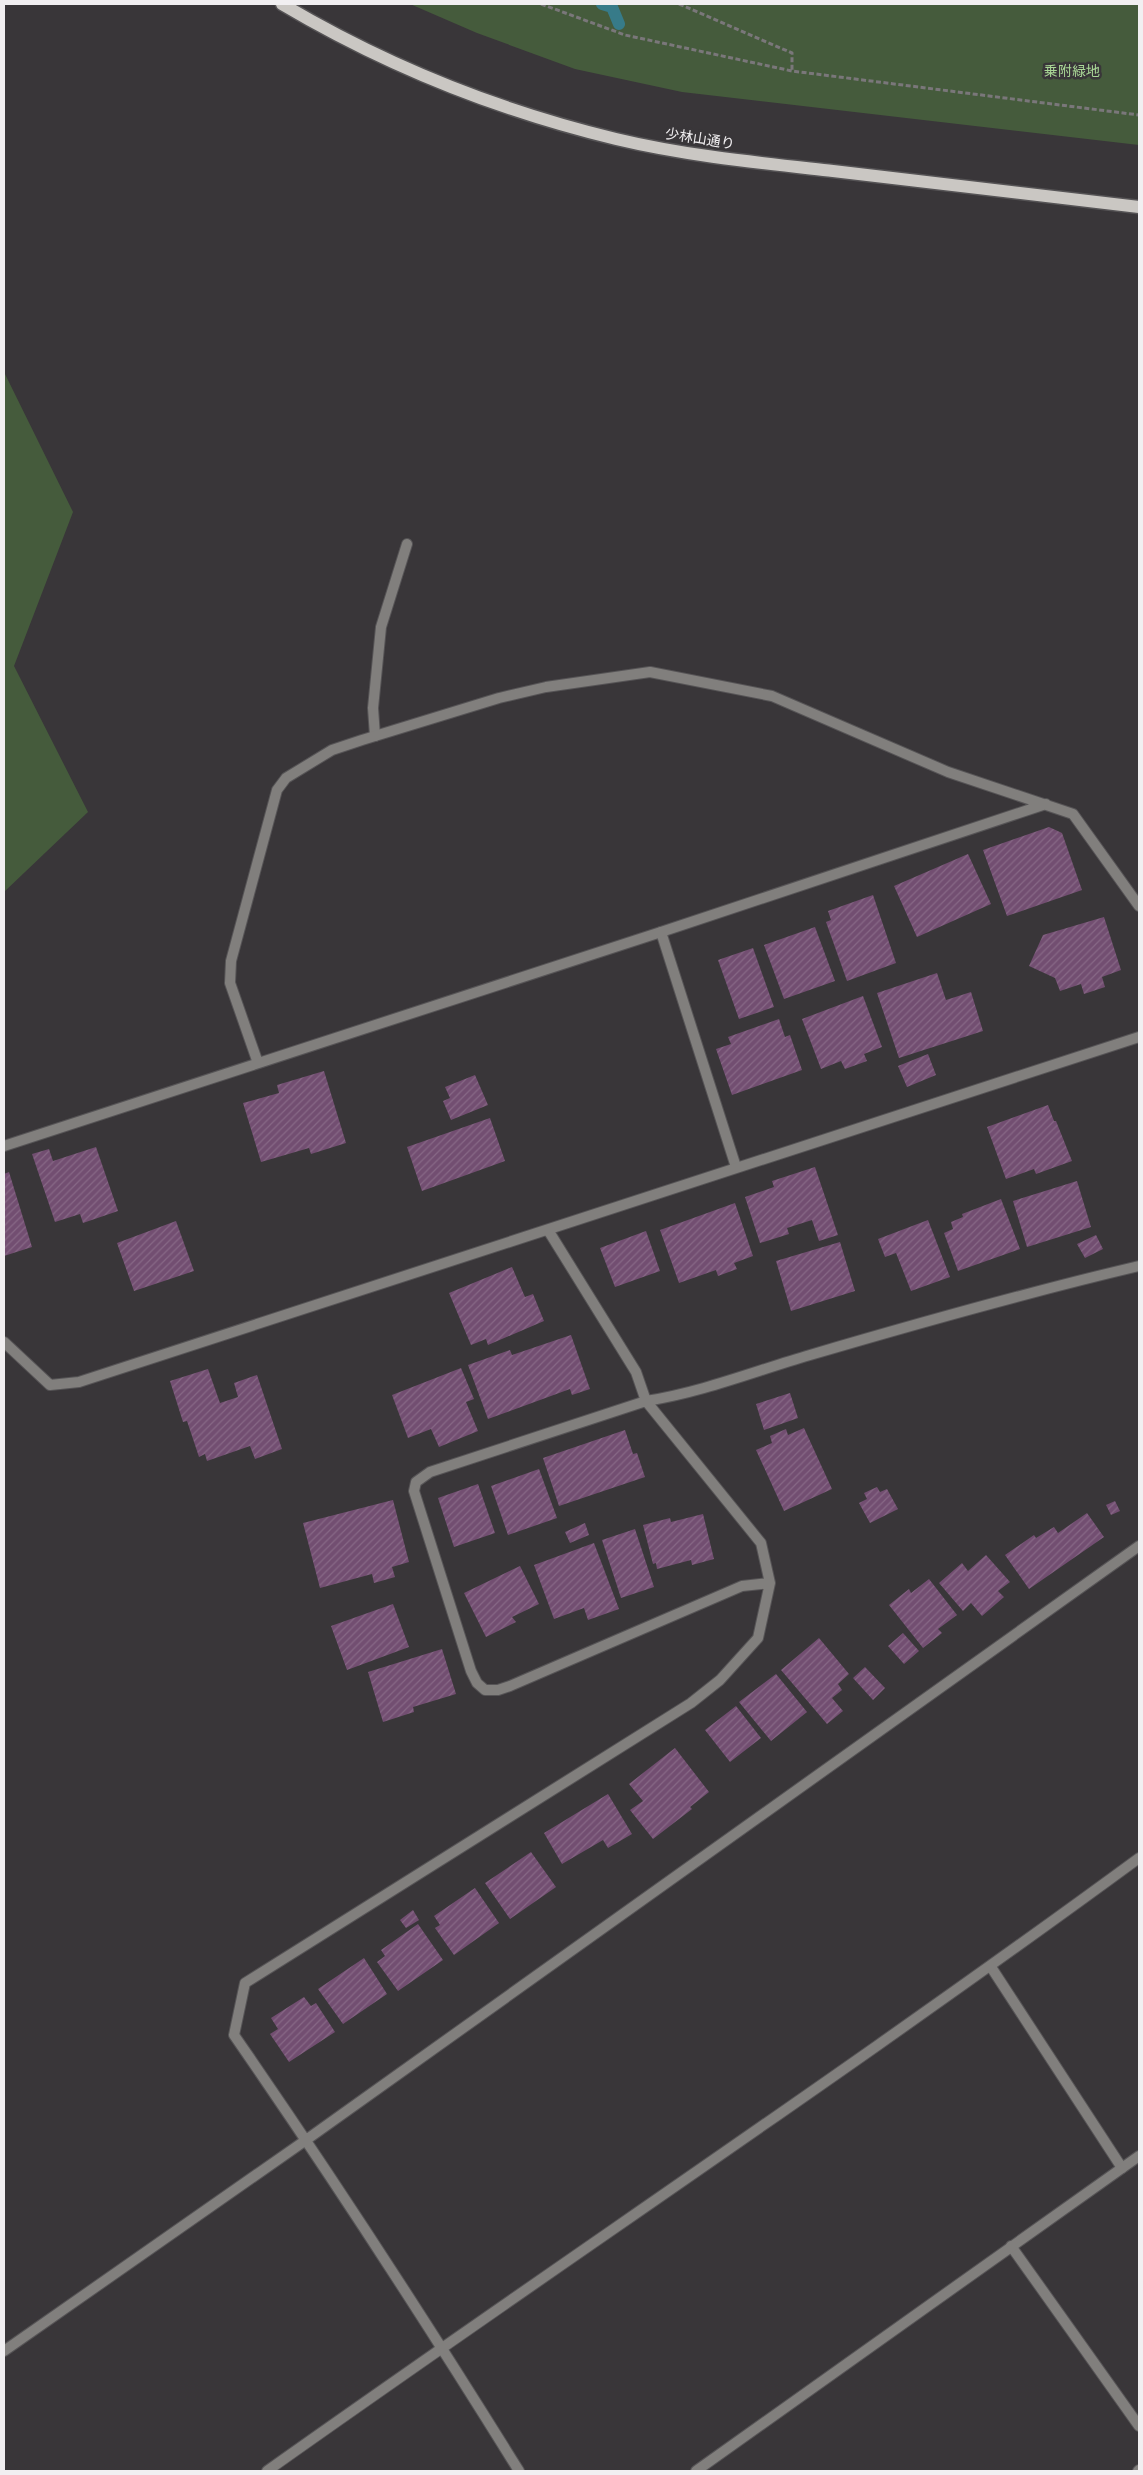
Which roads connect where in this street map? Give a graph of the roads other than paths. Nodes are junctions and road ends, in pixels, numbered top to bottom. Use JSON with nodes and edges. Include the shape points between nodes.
{"nodes":[{"id":1,"x":282,"y":4,"type":"edge"},
{"id":2,"x":1139,"y":207,"type":"edge"},
{"id":3,"x":407,"y":544,"type":"dead end"},
{"id":4,"x":375,"y":736,"type":"junction"},
{"id":5,"x":1046,"y":804,"type":"junction"},
{"id":6,"x":1139,"y":906,"type":"edge"},
{"id":7,"x":661,"y":932,"type":"junction"},
{"id":8,"x":1139,"y":1037,"type":"edge"},
{"id":9,"x":258,"y":1063,"type":"junction"},
{"id":10,"x":4,"y":1146,"type":"edge"},
{"id":11,"x":736,"y":1167,"type":"junction"},
{"id":12,"x":548,"y":1230,"type":"junction"},
{"id":13,"x":1139,"y":1266,"type":"edge"},
{"id":14,"x":4,"y":1342,"type":"edge"},
{"id":15,"x":646,"y":1401,"type":"junction"},
{"id":16,"x":1139,"y":1546,"type":"edge"},
{"id":17,"x":770,"y":1582,"type":"junction"},
{"id":18,"x":1139,"y":1858,"type":"edge"},
{"id":19,"x":991,"y":1967,"type":"junction"},
{"id":20,"x":306,"y":2140,"type":"junction"},
{"id":21,"x":1139,"y":2156,"type":"edge"},
{"id":22,"x":1122,"y":2168,"type":"junction"},
{"id":23,"x":1011,"y":2246,"type":"junction"},
{"id":24,"x":442,"y":2347,"type":"junction"},
{"id":25,"x":4,"y":2351,"type":"edge"},
{"id":26,"x":1139,"y":2426,"type":"edge"},
{"id":27,"x":268,"y":2471,"type":"edge"},
{"id":28,"x":519,"y":2471,"type":"edge"},
{"id":29,"x":696,"y":2471,"type":"edge"}],
"edges":[{"from":1,"to":2,"type":"main road","name":"少林山通り","via":[[381,57],[451,86],[541,118],[618,140],[742,160]]},
{"from":3,"to":4,"type":"street","via":[[381,627],[373,708]]},
{"from":4,"to":5,"type":"street","via":[[546,687],[650,672],[772,696],[948,772]]},
{"from":4,"to":9,"type":"street","via":[[332,750],[286,778],[277,790],[231,962],[230,984]]},
{"from":5,"to":6,"type":"street","via":[[1073,814]]},
{"from":5,"to":7,"type":"street"},
{"from":7,"to":9,"type":"street"},
{"from":7,"to":11,"type":"street"},
{"from":8,"to":11,"type":"street"},
{"from":9,"to":10,"type":"street"},
{"from":11,"to":12,"type":"street"},
{"from":12,"to":14,"type":"street","via":[[79,1382],[50,1385]]},
{"from":12,"to":15,"type":"street","via":[[636,1372]]},
{"from":13,"to":15,"type":"street","via":[[808,1355],[682,1395]]},
{"from":15,"to":17,"type":"street","via":[[762,1542]]},
{"from":15,"to":17,"type":"street","via":[[430,1472],[416,1482],[416,1501],[477,1683],[485,1690],[510,1686],[742,1586]]},
{"from":16,"to":20,"type":"street"},
{"from":17,"to":20,"type":"street","via":[[758,1638],[720,1680],[691,1703],[245,1983],[234,2035]]},
{"from":18,"to":19,"type":"street"},
{"from":19,"to":22,"type":"street"},
{"from":19,"to":24,"type":"street"},
{"from":20,"to":24,"type":"street"},
{"from":20,"to":25,"type":"street"},
{"from":21,"to":22,"type":"street"},
{"from":22,"to":23,"type":"street"},
{"from":23,"to":26,"type":"street"},
{"from":23,"to":29,"type":"street"},
{"from":24,"to":27,"type":"street"},
{"from":24,"to":28,"type":"street"}]}
